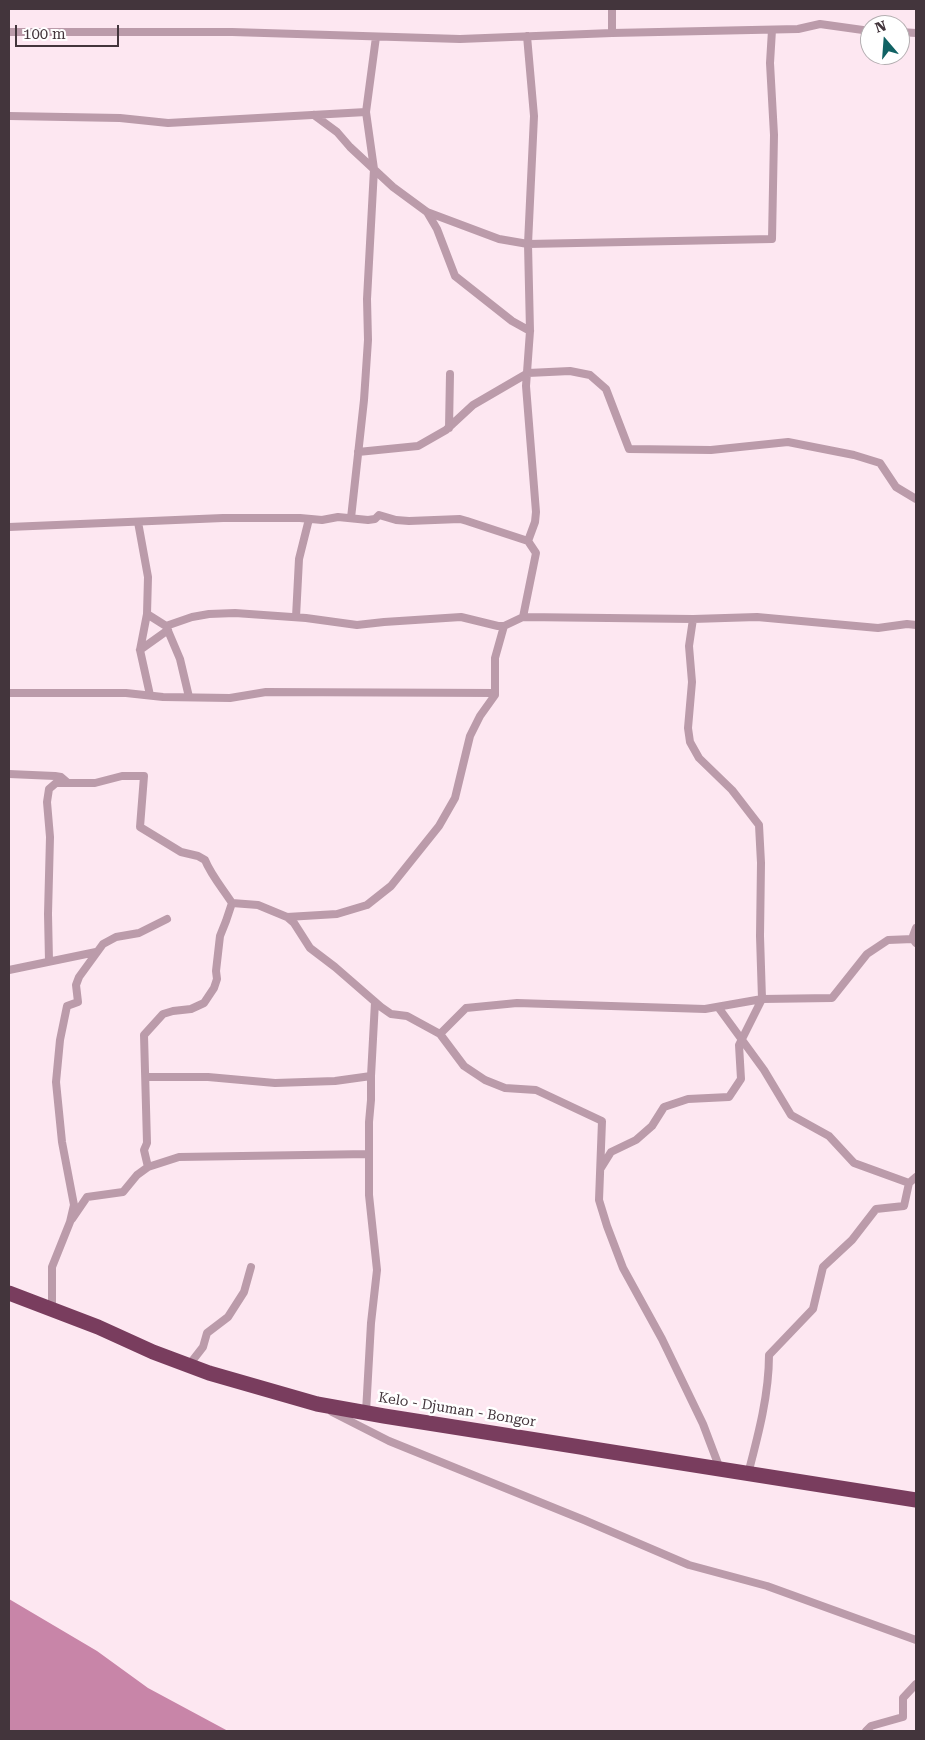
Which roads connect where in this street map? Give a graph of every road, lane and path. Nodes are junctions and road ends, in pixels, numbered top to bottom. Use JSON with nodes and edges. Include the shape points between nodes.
{"nodes":[{"id":1,"x":612,"y":9,"type":"edge"},
{"id":2,"x":772,"y":30,"type":"junction"},
{"id":3,"x":860,"y":30,"type":"edge"},
{"id":4,"x":9,"y":32,"type":"edge"},
{"id":5,"x":612,"y":33,"type":"junction"},
{"id":6,"x":527,"y":36,"type":"junction"},
{"id":7,"x":376,"y":37,"type":"junction"},
{"id":8,"x":366,"y":112,"type":"junction"},
{"id":9,"x":314,"y":115,"type":"junction"},
{"id":10,"x":9,"y":116,"type":"edge"},
{"id":11,"x":374,"y":170,"type":"junction"},
{"id":12,"x":427,"y":212,"type":"junction"},
{"id":13,"x":528,"y":244,"type":"junction"},
{"id":14,"x":530,"y":331,"type":"junction"},
{"id":15,"x":528,"y":373,"type":"junction"},
{"id":16,"x":450,"y":374,"type":"dead end"},
{"id":17,"x":449,"y":428,"type":"junction"},
{"id":18,"x":358,"y":452,"type":"junction"},
{"id":19,"x":916,"y":499,"type":"edge"},
{"id":20,"x":351,"y":518,"type":"junction"},
{"id":21,"x":309,"y":519,"type":"junction"},
{"id":22,"x":138,"y":522,"type":"junction"},
{"id":23,"x":9,"y":527,"type":"edge"},
{"id":24,"x":528,"y":541,"type":"junction"},
{"id":25,"x":147,"y":614,"type":"junction"},
{"id":26,"x":296,"y":617,"type":"junction"},
{"id":27,"x":523,"y":617,"type":"junction"},
{"id":28,"x":693,"y":619,"type":"junction"},
{"id":29,"x":916,"y":625,"type":"edge"},
{"id":30,"x":504,"y":626,"type":"junction"},
{"id":31,"x":167,"y":628,"type":"junction"},
{"id":32,"x":140,"y":650,"type":"junction"},
{"id":33,"x":9,"y":693,"type":"edge"},
{"id":34,"x":495,"y":693,"type":"junction"},
{"id":35,"x":150,"y":695,"type":"junction"},
{"id":36,"x":189,"y":697,"type":"junction"},
{"id":37,"x":9,"y":774,"type":"edge"},
{"id":38,"x":68,"y":783,"type":"junction"},
{"id":39,"x":232,"y":903,"type":"junction"},
{"id":40,"x":287,"y":917,"type":"junction"},
{"id":41,"x":167,"y":919,"type":"dead end"},
{"id":42,"x":915,"y":935,"type":"edge"},
{"id":43,"x":96,"y":952,"type":"junction"},
{"id":44,"x":49,"y":961,"type":"junction"},
{"id":45,"x":9,"y":970,"type":"edge"},
{"id":46,"x":762,"y":999,"type":"junction"},
{"id":47,"x":375,"y":1002,"type":"junction"},
{"id":48,"x":718,"y":1007,"type":"junction"},
{"id":49,"x":440,"y":1034,"type":"junction"},
{"id":50,"x":742,"y":1039,"type":"junction"},
{"id":51,"x":371,"y":1076,"type":"junction"},
{"id":52,"x":146,"y":1077,"type":"junction"},
{"id":53,"x":370,"y":1154,"type":"junction"},
{"id":54,"x":148,"y":1167,"type":"junction"},
{"id":55,"x":600,"y":1170,"type":"junction"},
{"id":56,"x":916,"y":1177,"type":"edge"},
{"id":57,"x":909,"y":1183,"type":"junction"},
{"id":58,"x":70,"y":1222,"type":"junction"},
{"id":59,"x":251,"y":1267,"type":"dead end"},
{"id":60,"x":9,"y":1293,"type":"edge"},
{"id":61,"x":52,"y":1309,"type":"junction"},
{"id":62,"x":189,"y":1365,"type":"junction"},
{"id":63,"x":317,"y":1404,"type":"junction"},
{"id":64,"x":366,"y":1412,"type":"junction"},
{"id":65,"x":720,"y":1469,"type":"junction"},
{"id":66,"x":748,"y":1474,"type":"junction"},
{"id":67,"x":916,"y":1500,"type":"edge"},
{"id":68,"x":916,"y":1640,"type":"edge"},
{"id":69,"x":916,"y":1684,"type":"edge"},
{"id":70,"x":866,"y":1731,"type":"edge"}],
"edges":[{"from":1,"to":5,"type":"street"},
{"from":2,"to":3,"type":"street","via":[[820,24]]},
{"from":2,"to":5,"type":"street"},
{"from":2,"to":13,"type":"street","via":[[772,239]]},
{"from":4,"to":7,"type":"street","via":[[232,32]]},
{"from":5,"to":6,"type":"street"},
{"from":6,"to":7,"type":"street","via":[[460,39]]},
{"from":6,"to":13,"type":"street","via":[[534,116]]},
{"from":7,"to":8,"type":"street"},
{"from":8,"to":9,"type":"street"},
{"from":8,"to":11,"type":"street"},
{"from":9,"to":10,"type":"street","via":[[168,123],[120,118]]},
{"from":9,"to":11,"type":"street","via":[[337,132]]},
{"from":11,"to":12,"type":"street"},
{"from":11,"to":18,"type":"street","via":[[368,340]]},
{"from":12,"to":13,"type":"street","via":[[499,239]]},
{"from":12,"to":14,"type":"street","via":[[455,276],[482,300]]},
{"from":13,"to":14,"type":"street"},
{"from":14,"to":15,"type":"street"},
{"from":15,"to":17,"type":"street","via":[[473,405]]},
{"from":15,"to":19,"type":"street","via":[[570,371],[590,375],[606,389],[629,449],[711,450],[788,442],[880,463],[896,487]]},
{"from":15,"to":24,"type":"street","via":[[526,386],[536,512]]},
{"from":16,"to":17,"type":"street"},
{"from":17,"to":18,"type":"street","via":[[418,446]]},
{"from":18,"to":20,"type":"street"},
{"from":20,"to":21,"type":"street"},
{"from":20,"to":24,"type":"street","via":[[368,520],[378,515],[409,521],[460,519]]},
{"from":21,"to":22,"type":"street"},
{"from":21,"to":26,"type":"street","via":[[299,558]]},
{"from":22,"to":23,"type":"street"},
{"from":22,"to":25,"type":"street","via":[[148,577]]},
{"from":24,"to":27,"type":"street","via":[[536,553]]},
{"from":25,"to":31,"type":"street"},
{"from":25,"to":32,"type":"street"},
{"from":26,"to":30,"type":"street","via":[[357,626],[461,616]]},
{"from":26,"to":31,"type":"street","via":[[209,614],[192,617]]},
{"from":27,"to":28,"type":"street"},
{"from":27,"to":30,"type":"street"},
{"from":28,"to":29,"type":"street","via":[[757,617],[878,628]]},
{"from":28,"to":46,"type":"street","via":[[689,646],[692,682],[690,742],[698,758],[732,790],[759,825]]},
{"from":30,"to":34,"type":"street","via":[[495,658]]},
{"from":31,"to":32,"type":"street"},
{"from":31,"to":36,"type":"street","via":[[180,659]]},
{"from":32,"to":35,"type":"street"},
{"from":33,"to":35,"type":"street"},
{"from":34,"to":36,"type":"street","via":[[266,692],[230,698]]},
{"from":34,"to":40,"type":"street","via":[[470,736],[455,798],[439,826],[391,886],[367,905],[337,914]]},
{"from":35,"to":36,"type":"street"},
{"from":37,"to":38,"type":"street","via":[[55,776]]},
{"from":38,"to":39,"type":"street","via":[[144,776],[140,827],[181,852],[205,860]]},
{"from":38,"to":44,"type":"street","via":[[56,783],[49,789],[47,802],[50,837]]},
{"from":39,"to":40,"type":"street","via":[[258,905]]},
{"from":39,"to":52,"type":"street","via":[[220,936],[214,988],[201,1005],[164,1014],[147,1031],[144,1035]]},
{"from":40,"to":47,"type":"street","via":[[310,948]]},
{"from":41,"to":43,"type":"street","via":[[138,933],[109,939]]},
{"from":42,"to":46,"type":"street","via":[[913,939],[888,940],[867,954],[832,998]]},
{"from":43,"to":44,"type":"street"},
{"from":43,"to":58,"type":"street","via":[[76,985],[78,1002],[67,1006],[57,1065],[58,1107],[65,1161],[74,1197]]},
{"from":44,"to":45,"type":"street"},
{"from":46,"to":48,"type":"street"},
{"from":46,"to":50,"type":"street"},
{"from":47,"to":49,"type":"street","via":[[391,1014],[407,1016]]},
{"from":47,"to":51,"type":"street"},
{"from":48,"to":49,"type":"street","via":[[517,1003],[466,1008]]},
{"from":48,"to":50,"type":"street"},
{"from":49,"to":55,"type":"street","via":[[464,1066],[485,1080],[505,1088],[536,1090],[602,1121]]},
{"from":50,"to":55,"type":"street","via":[[739,1045],[741,1079],[729,1097],[688,1099],[664,1107],[652,1126],[636,1140],[611,1152]]},
{"from":50,"to":57,"type":"street","via":[[791,1115],[829,1136],[854,1163]]},
{"from":51,"to":52,"type":"street","via":[[284,1083],[208,1077]]},
{"from":51,"to":53,"type":"street"},
{"from":52,"to":54,"type":"street","via":[[147,1143],[144,1150]]},
{"from":53,"to":54,"type":"street","via":[[179,1157]]},
{"from":53,"to":64,"type":"street","via":[[369,1195],[377,1270],[370,1323]]},
{"from":54,"to":58,"type":"street","via":[[122,1192],[87,1198]]},
{"from":55,"to":65,"type":"street","via":[[599,1200],[623,1268],[662,1339],[703,1424]]},
{"from":56,"to":57,"type":"street"},
{"from":57,"to":66,"type":"street","via":[[904,1206],[876,1209],[852,1240],[823,1267],[813,1309],[769,1355],[769,1374]]},
{"from":58,"to":61,"type":"street","via":[[52,1267]]},
{"from":59,"to":62,"type":"street","via":[[244,1292],[228,1317],[207,1333],[203,1347]]},
{"from":60,"to":61,"type":"highway","name":"Kelo - Djuman - Bongor"},
{"from":61,"to":62,"type":"highway","name":"Kelo - Djuman - Bongor"},
{"from":62,"to":63,"type":"highway","name":"Kelo - Djuman - Bongor"},
{"from":63,"to":64,"type":"highway","name":"Kelo - Djuman - Bongor"},
{"from":63,"to":68,"type":"street","via":[[389,1441],[689,1565],[767,1586]]},
{"from":64,"to":65,"type":"highway","name":"Kelo - Djuman - Bongor"},
{"from":65,"to":66,"type":"highway","name":"Kelo - Djuman - Bongor"},
{"from":66,"to":67,"type":"highway","name":"Kelo - Djuman - Bongor"},
{"from":69,"to":70,"type":"street","via":[[903,1698],[903,1718],[872,1726]]}]}
